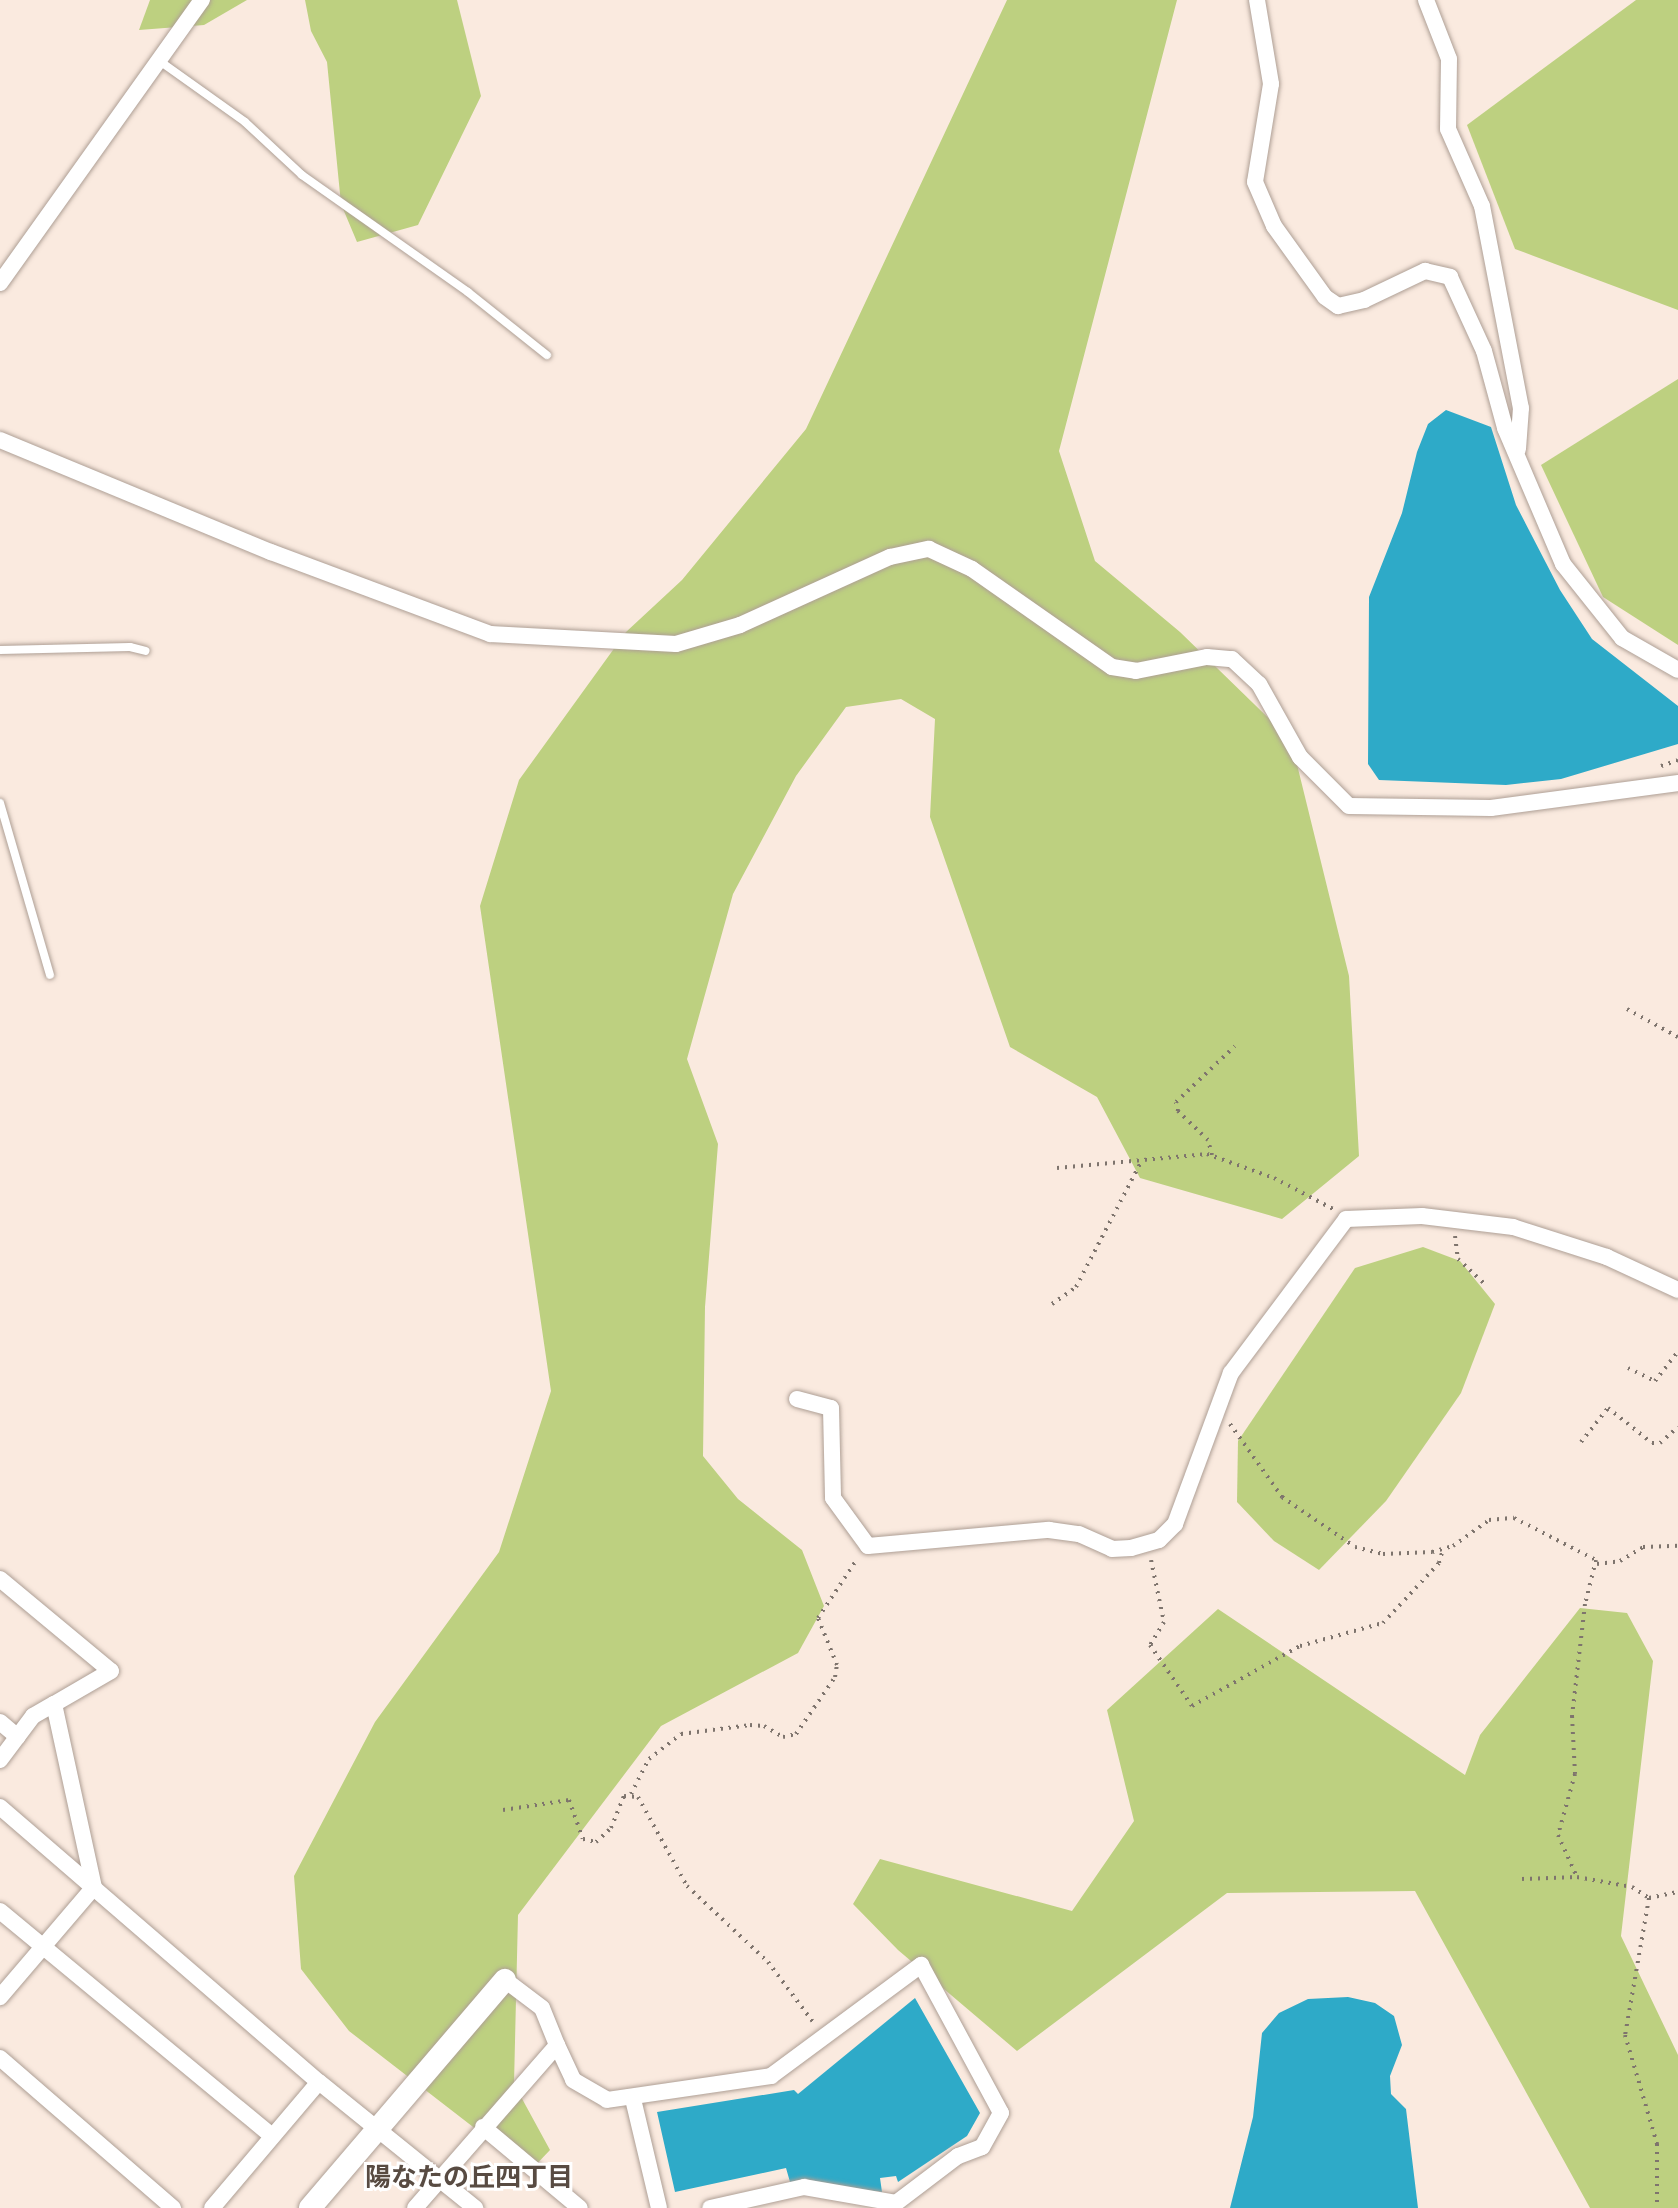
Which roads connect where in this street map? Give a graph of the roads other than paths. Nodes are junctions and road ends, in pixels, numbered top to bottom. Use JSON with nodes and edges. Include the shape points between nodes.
{"nodes":[{"id":1,"x":202,"y":0,"type":"edge"},
{"id":2,"x":1257,"y":0,"type":"edge"},
{"id":3,"x":1426,"y":0,"type":"edge"},
{"id":4,"x":161,"y":62,"type":"junction"},
{"id":5,"x":0,"y":283,"type":"edge"},
{"id":6,"x":547,"y":355,"type":"dead end"},
{"id":7,"x":0,"y":440,"type":"edge"},
{"id":8,"x":1518,"y":449,"type":"junction"},
{"id":9,"x":0,"y":650,"type":"edge"},
{"id":10,"x":146,"y":651,"type":"dead end"},
{"id":11,"x":1678,"y":670,"type":"edge"},
{"id":12,"x":1678,"y":783,"type":"edge"},
{"id":13,"x":0,"y":803,"type":"edge"},
{"id":14,"x":50,"y":975,"type":"dead end"},
{"id":15,"x":1678,"y":1290,"type":"edge"},
{"id":16,"x":797,"y":1399,"type":"dead end"},
{"id":17,"x":0,"y":1579,"type":"edge"},
{"id":18,"x":54,"y":1704,"type":"junction"},
{"id":19,"x":0,"y":1722,"type":"edge"},
{"id":20,"x":18,"y":1737,"type":"junction"},
{"id":21,"x":0,"y":1760,"type":"edge"},
{"id":22,"x":0,"y":1807,"type":"edge"},
{"id":23,"x":94,"y":1887,"type":"junction"},
{"id":24,"x":0,"y":1911,"type":"edge"},
{"id":25,"x":42,"y":1947,"type":"junction"},
{"id":26,"x":505,"y":1980,"type":"joint"},
{"id":27,"x":0,"y":1997,"type":"edge"},
{"id":28,"x":557,"y":2045,"type":"junction"},
{"id":29,"x":0,"y":2058,"type":"edge"},
{"id":30,"x":319,"y":2082,"type":"junction"},
{"id":31,"x":633,"y":2099,"type":"junction"},
{"id":32,"x":483,"y":2127,"type":"junction"},
{"id":33,"x":377,"y":2129,"type":"junction"},
{"id":34,"x":272,"y":2136,"type":"junction"},
{"id":35,"x":440,"y":2179,"type":"junction"},
{"id":36,"x":472,"y":2207,"type":"edge"},
{"id":37,"x":173,"y":2208,"type":"edge"},
{"id":38,"x":212,"y":2208,"type":"edge"},
{"id":39,"x":310,"y":2208,"type":"edge"},
{"id":40,"x":415,"y":2208,"type":"edge"},
{"id":41,"x":580,"y":2208,"type":"edge"},
{"id":42,"x":659,"y":2208,"type":"edge"},
{"id":43,"x":710,"y":2208,"type":"edge"}],
"edges":[{"from":1,"to":4,"type":"street"},
{"from":2,"to":8,"type":"street","via":[[1271,84],[1255,182],[1274,226],[1325,297],[1338,306],[1364,300],[1425,271],[1450,277],[1484,351],[1500,415]]},
{"from":3,"to":8,"type":"street","via":[[1449,59],[1448,129],[1482,206],[1521,408]]},
{"from":4,"to":5,"type":"street"},
{"from":4,"to":6,"type":"lane","via":[[233,113],[302,175]]},
{"from":7,"to":12,"type":"street","via":[[282,557],[490,634],[676,644],[740,625],[890,557],[929,549],[972,569],[1112,667],[1136,671],[1207,657],[1232,659],[1259,684],[1300,757],[1349,806],[1491,808]]},
{"from":8,"to":11,"type":"street","via":[[1555,548],[1588,600],[1622,638]]},
{"from":9,"to":10,"type":"lane"},
{"from":13,"to":14,"type":"lane"},
{"from":15,"to":16,"type":"street","via":[[1607,1257],[1513,1227],[1460,1219],[1346,1219],[1231,1373],[1175,1524],[1148,1545],[1112,1549],[1079,1534],[1049,1530],[868,1546],[833,1498],[831,1408]]},
{"from":17,"to":18,"type":"street","via":[[111,1671]]},
{"from":18,"to":20,"type":"street","via":[[33,1716]]},
{"from":18,"to":23,"type":"street"},
{"from":19,"to":20,"type":"street"},
{"from":20,"to":21,"type":"street"},
{"from":22,"to":23,"type":"street"},
{"from":23,"to":25,"type":"street"},
{"from":23,"to":30,"type":"street"},
{"from":24,"to":25,"type":"street"},
{"from":25,"to":27,"type":"street"},
{"from":25,"to":34,"type":"street"},
{"from":26,"to":28,"type":"street","via":[[542,2008]]},
{"from":26,"to":33,"type":"street"},
{"from":28,"to":31,"type":"street","via":[[573,2080],[587,2093],[607,2100]]},
{"from":28,"to":32,"type":"street"},
{"from":29,"to":37,"type":"street"},
{"from":30,"to":33,"type":"street"},
{"from":30,"to":34,"type":"street"},
{"from":31,"to":42,"type":"street"},
{"from":31,"to":43,"type":"street","via":[[771,2076],[921,1965],[1001,2113],[982,2147],[958,2156],[896,2203],[804,2187]]},
{"from":32,"to":35,"type":"street"},
{"from":32,"to":41,"type":"street"},
{"from":33,"to":35,"type":"street"},
{"from":33,"to":39,"type":"street"},
{"from":34,"to":38,"type":"street"},
{"from":35,"to":36,"type":"street"},
{"from":35,"to":40,"type":"street"}]}
